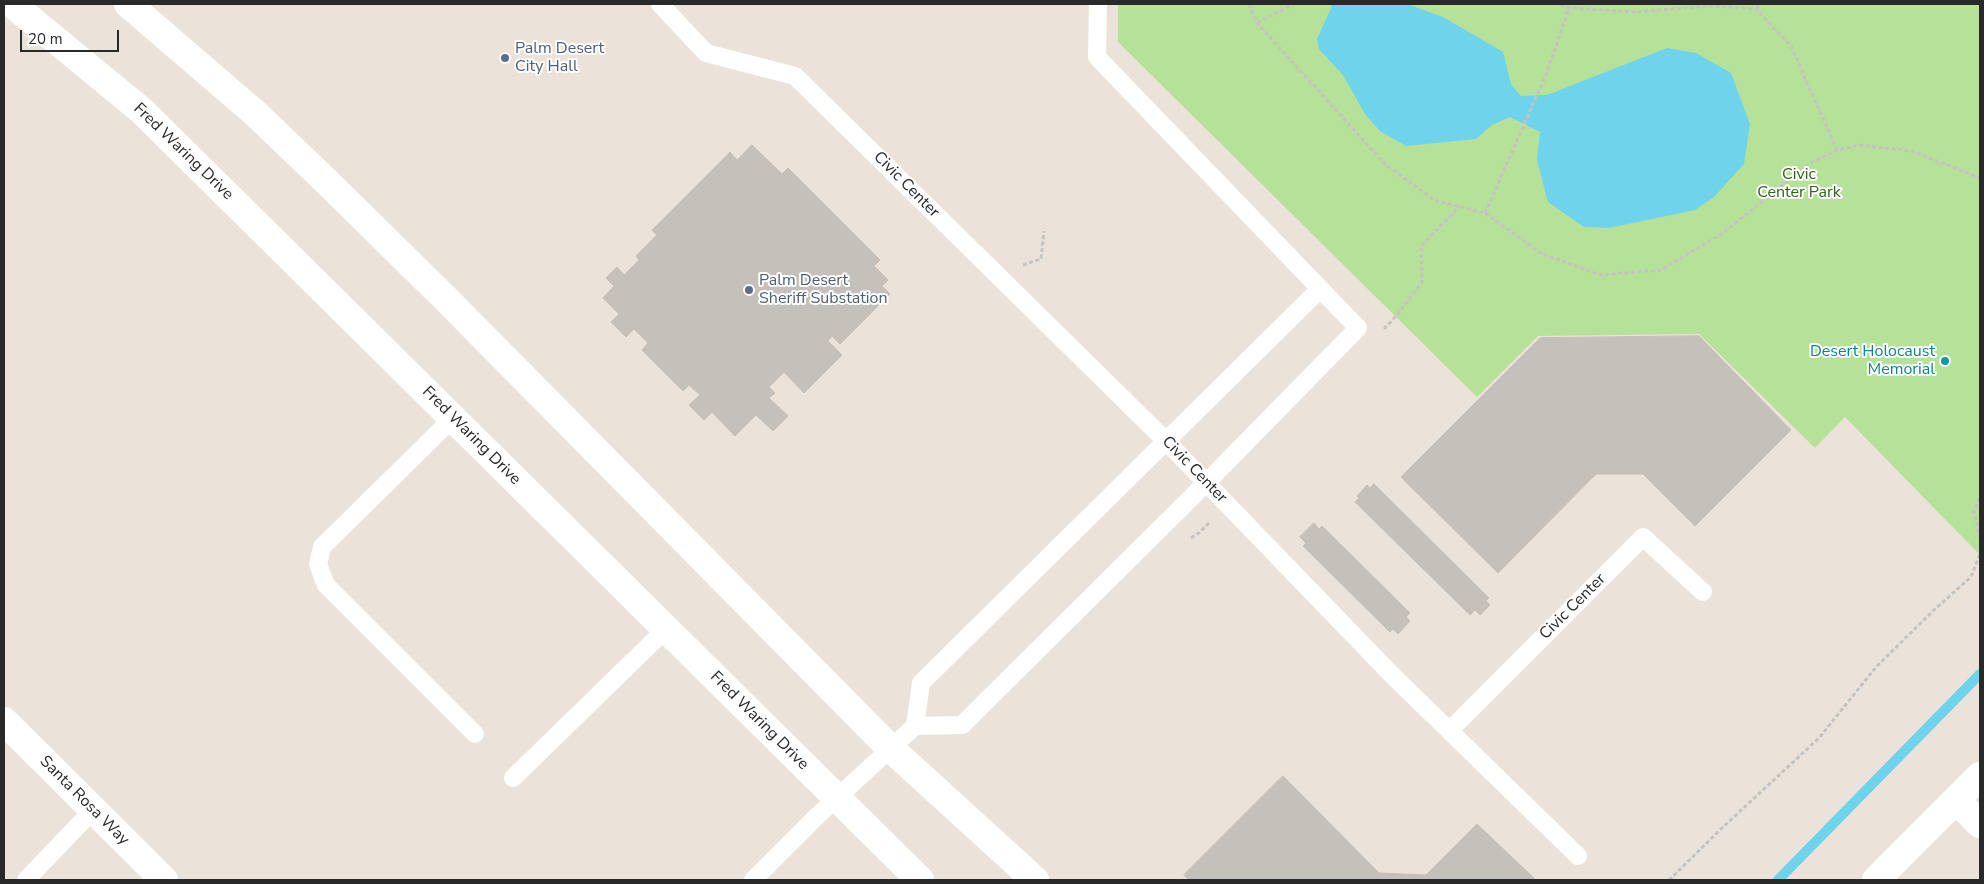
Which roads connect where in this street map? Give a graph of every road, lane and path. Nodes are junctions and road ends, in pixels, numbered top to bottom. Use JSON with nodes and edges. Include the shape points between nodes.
{"nodes":[{"id":1,"x":12,"y":4,"type":"edge"},
{"id":2,"x":128,"y":4,"type":"edge"},
{"id":3,"x":660,"y":4,"type":"edge"},
{"id":4,"x":1098,"y":4,"type":"edge"},
{"id":5,"x":1249,"y":4,"type":"edge"},
{"id":6,"x":1294,"y":4,"type":"edge"},
{"id":7,"x":1561,"y":4,"type":"edge"},
{"id":8,"x":1761,"y":4,"type":"edge"},
{"id":9,"x":1569,"y":8,"type":"junction"},
{"id":10,"x":1756,"y":9,"type":"junction"},
{"id":11,"x":1257,"y":23,"type":"junction"},
{"id":12,"x":1837,"y":150,"type":"junction"},
{"id":13,"x":1980,"y":178,"type":"edge"},
{"id":14,"x":1460,"y":206,"type":"junction"},
{"id":15,"x":1485,"y":213,"type":"junction"},
{"id":16,"x":1421,"y":246,"type":"dead end"},
{"id":17,"x":1320,"y":289,"type":"junction"},
{"id":18,"x":453,"y":418,"type":"junction"},
{"id":19,"x":1165,"y":440,"type":"junction"},
{"id":20,"x":1207,"y":482,"type":"junction"},
{"id":21,"x":1980,"y":498,"type":"edge"},
{"id":22,"x":1980,"y":539,"type":"edge"},
{"id":23,"x":1980,"y":554,"type":"edge"},
{"id":24,"x":1703,"y":592,"type":"dead end"},
{"id":25,"x":666,"y":629,"type":"junction"},
{"id":26,"x":4,"y":721,"type":"edge"},
{"id":27,"x":915,"y":726,"type":"junction"},
{"id":28,"x":1450,"y":730,"type":"junction"},
{"id":29,"x":475,"y":734,"type":"dead end"},
{"id":30,"x":890,"y":748,"type":"junction"},
{"id":31,"x":1980,"y":776,"type":"edge"},
{"id":32,"x":513,"y":778,"type":"dead end"},
{"id":33,"x":837,"y":798,"type":"junction"},
{"id":34,"x":1956,"y":800,"type":"junction"},
{"id":35,"x":93,"y":810,"type":"junction"},
{"id":36,"x":1980,"y":824,"type":"edge"},
{"id":37,"x":1578,"y":856,"type":"dead end"},
{"id":38,"x":26,"y":880,"type":"edge"},
{"id":39,"x":164,"y":880,"type":"edge"},
{"id":40,"x":753,"y":880,"type":"edge"},
{"id":41,"x":920,"y":880,"type":"edge"},
{"id":42,"x":1035,"y":880,"type":"edge"},
{"id":43,"x":1669,"y":880,"type":"edge"},
{"id":44,"x":1876,"y":880,"type":"edge"}],
"edges":[{"from":1,"to":18,"type":"main road","name":"Fred Waring Drive","via":[[142,111]]},
{"from":2,"to":30,"type":"main road","via":[[256,114],[327,182]]},
{"from":3,"to":19,"type":"lane","name":"Civic Center","via":[[706,54],[796,76]]},
{"from":4,"to":17,"type":"lane","via":[[1097,57]]},
{"from":5,"to":11,"type":"path"},
{"from":6,"to":11,"type":"path"},
{"from":7,"to":9,"type":"path"},
{"from":8,"to":10,"type":"path"},
{"from":9,"to":10,"type":"path","via":[[1636,12],[1711,6]]},
{"from":9,"to":15,"type":"path","via":[[1546,75]]},
{"from":10,"to":12,"type":"path","via":[[1791,46]]},
{"from":11,"to":14,"type":"path","via":[[1385,164],[1434,200]]},
{"from":12,"to":13,"type":"path","via":[[1859,145],[1912,151]]},
{"from":12,"to":15,"type":"path","via":[[1809,164],[1723,233],[1661,270],[1601,275],[1542,254]]},
{"from":14,"to":15,"type":"path"},
{"from":14,"to":16,"type":"path"},
{"from":17,"to":19,"type":"lane"},
{"from":17,"to":20,"type":"lane","via":[[1358,328]]},
{"from":18,"to":25,"type":"main road","name":"Fred Waring Drive"},
{"from":18,"to":29,"type":"lane","via":[[322,547],[318,564],[326,585]]},
{"from":19,"to":20,"type":"lane","name":"Civic Center"},
{"from":19,"to":27,"type":"lane","via":[[922,683]]},
{"from":20,"to":27,"type":"lane","via":[[962,724]]},
{"from":20,"to":28,"type":"lane","name":"Civic Center","via":[[1392,675]]},
{"from":21,"to":22,"type":"path","via":[[1974,511]]},
{"from":23,"to":43,"type":"path","via":[[1971,578],[1876,667],[1819,738]]},
{"from":24,"to":28,"type":"lane","name":"Civic Center","via":[[1643,537]]},
{"from":25,"to":32,"type":"lane"},
{"from":25,"to":33,"type":"main road","name":"Fred Waring Drive"},
{"from":26,"to":35,"type":"main road","name":"Santa Rosa Way"},
{"from":27,"to":30,"type":"lane"},
{"from":28,"to":37,"type":"lane"},
{"from":30,"to":33,"type":"lane"},
{"from":30,"to":42,"type":"main road"},
{"from":31,"to":34,"type":"main road"},
{"from":33,"to":40,"type":"lane"},
{"from":33,"to":41,"type":"main road","name":"Fred Waring Drive"},
{"from":34,"to":36,"type":"main road"},
{"from":34,"to":44,"type":"main road"},
{"from":35,"to":38,"type":"lane"},
{"from":35,"to":39,"type":"main road","name":"Santa Rosa Way"}]}
